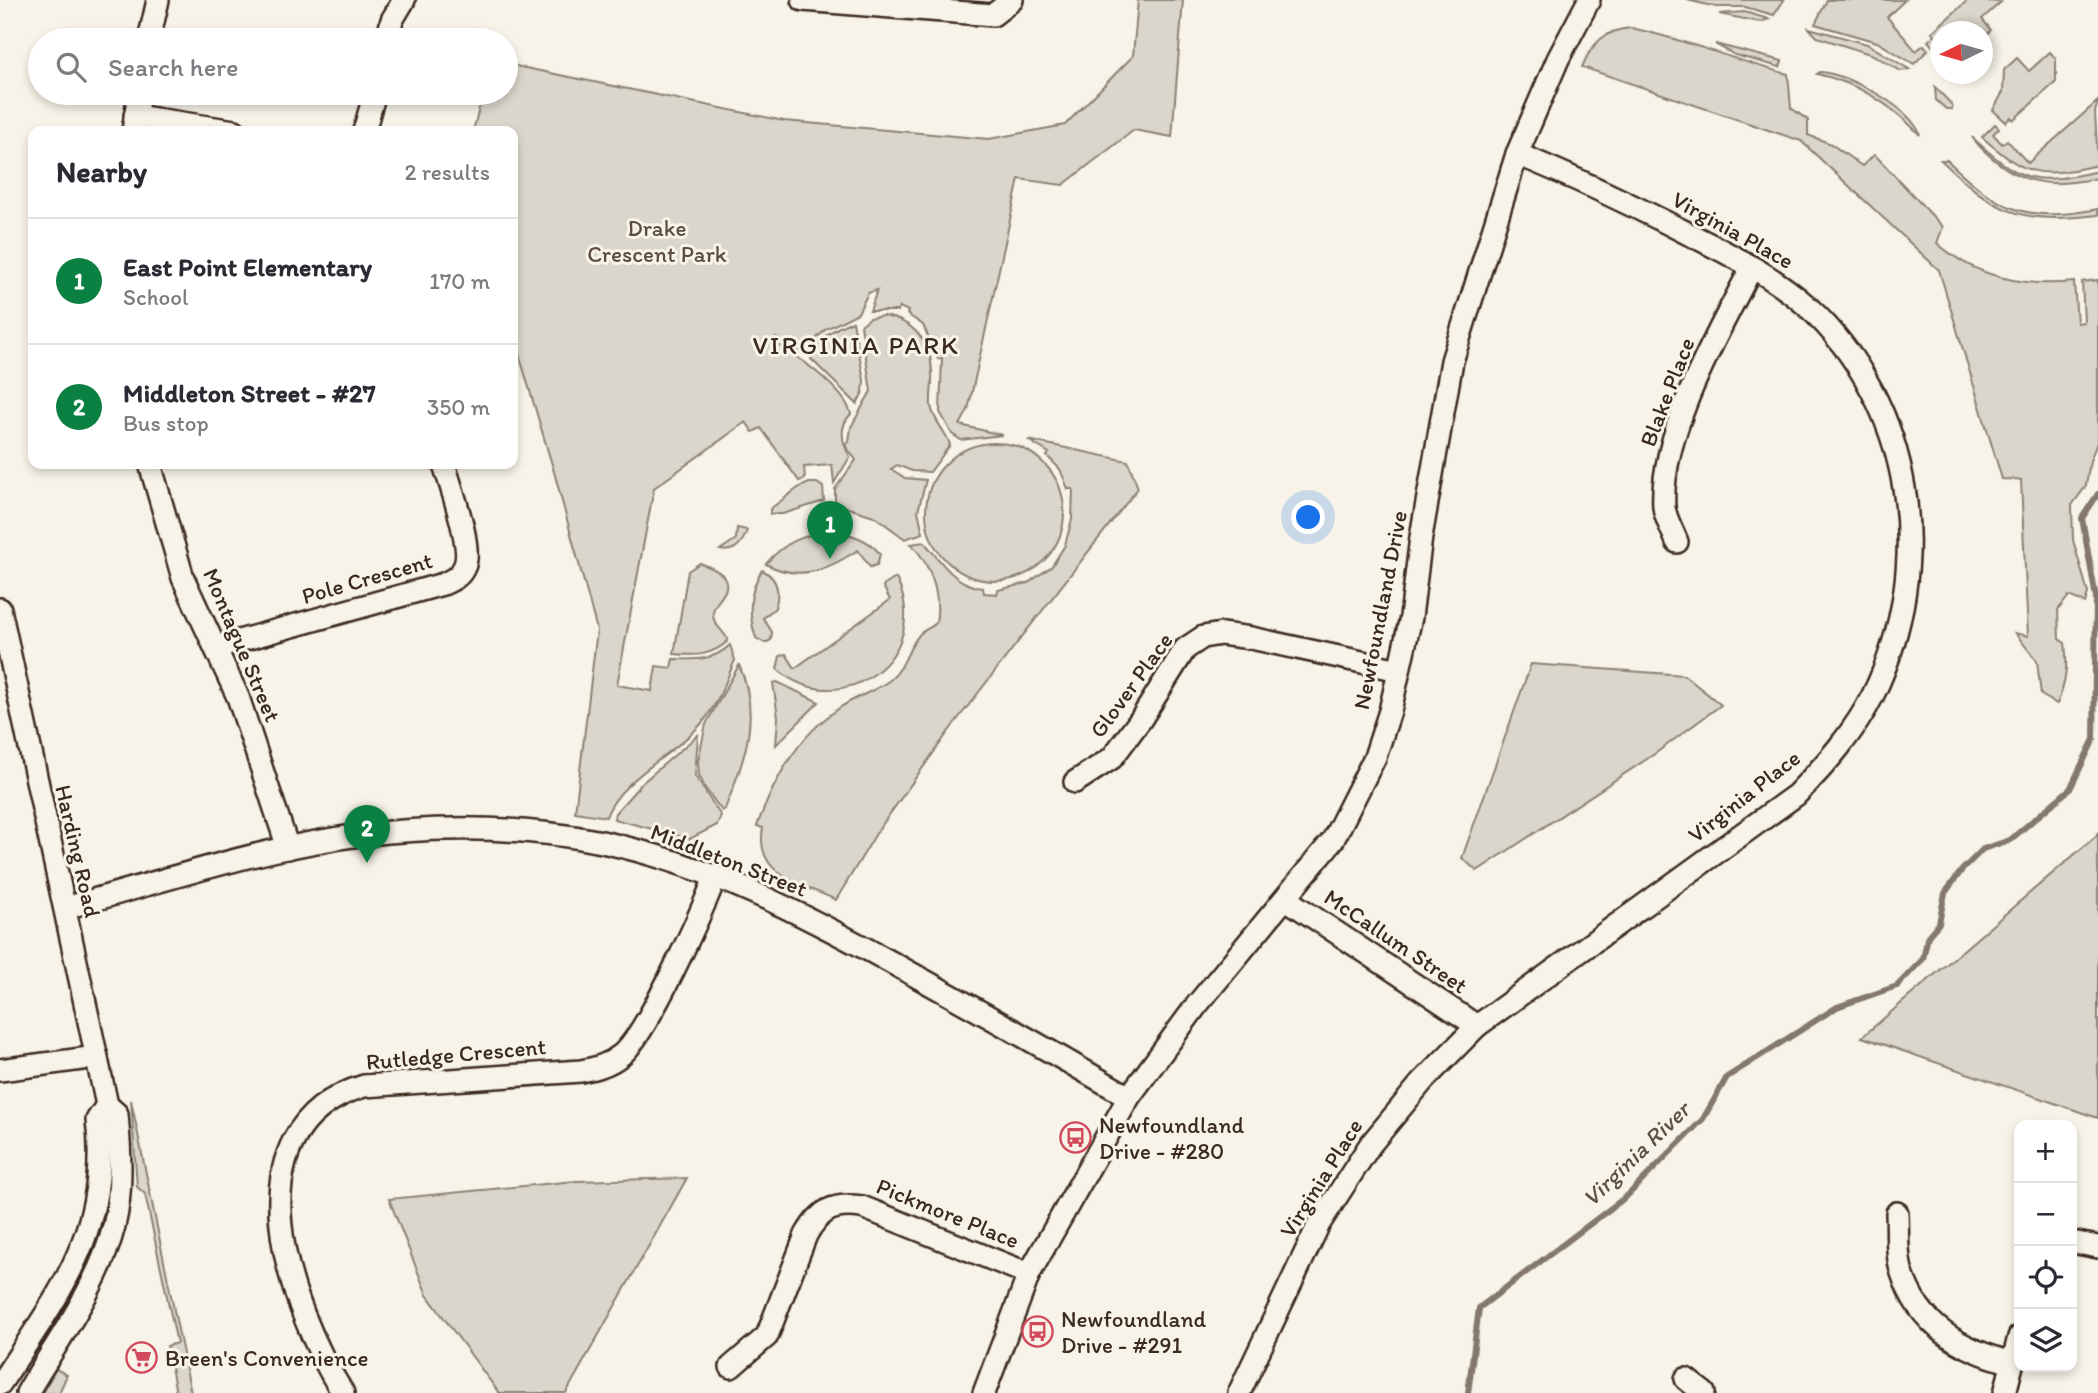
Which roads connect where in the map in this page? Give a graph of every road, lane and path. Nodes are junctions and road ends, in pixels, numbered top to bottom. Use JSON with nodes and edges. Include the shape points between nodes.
{"nodes":[{"id":1,"x":158,"y":0,"type":"edge"},
{"id":2,"x":404,"y":0,"type":"edge"},
{"id":3,"x":803,"y":0,"type":"edge"},
{"id":4,"x":1012,"y":0,"type":"edge"},
{"id":5,"x":1589,"y":0,"type":"edge"},
{"id":6,"x":152,"y":28,"type":"edge"},
{"id":7,"x":390,"y":28,"type":"edge"},
{"id":8,"x":137,"y":105,"type":"edge"},
{"id":9,"x":372,"y":105,"type":"edge"},
{"id":10,"x":134,"y":124,"type":"edge"},
{"id":11,"x":163,"y":126,"type":"edge"},
{"id":12,"x":366,"y":126,"type":"edge"},
{"id":13,"x":1517,"y":154,"type":"junction"},
{"id":14,"x":1752,"y":267,"type":"junction"},
{"id":15,"x":151,"y":469,"type":"edge"},
{"id":16,"x":445,"y":469,"type":"edge"},
{"id":17,"x":1677,"y":542,"type":"dead end"},
{"id":18,"x":0,"y":609,"type":"edge"},
{"id":19,"x":217,"y":648,"type":"junction"},
{"id":20,"x":1399,"y":670,"type":"junction"},
{"id":21,"x":1075,"y":782,"type":"dead end"},
{"id":22,"x":288,"y":848,"type":"junction"},
{"id":23,"x":715,"y":878,"type":"junction"},
{"id":24,"x":1286,"y":899,"type":"junction"},
{"id":25,"x":65,"y":908,"type":"junction"},
{"id":26,"x":1477,"y":1026,"type":"junction"},
{"id":27,"x":97,"y":1057,"type":"junction"},
{"id":28,"x":0,"y":1070,"type":"edge"},
{"id":29,"x":1129,"y":1097,"type":"junction"},
{"id":30,"x":107,"y":1105,"type":"junction"},
{"id":31,"x":1897,"y":1213,"type":"dead end"},
{"id":32,"x":2077,"y":1243,"type":"edge"},
{"id":33,"x":2098,"y":1247,"type":"edge"},
{"id":34,"x":1030,"y":1274,"type":"junction"},
{"id":35,"x":2014,"y":1359,"type":"edge"},
{"id":36,"x":2013,"y":1363,"type":"junction"},
{"id":37,"x":732,"y":1367,"type":"dead end"},
{"id":38,"x":1686,"y":1379,"type":"dead end"},
{"id":39,"x":0,"y":1384,"type":"edge"},
{"id":40,"x":27,"y":1393,"type":"edge"},
{"id":41,"x":343,"y":1393,"type":"edge"},
{"id":42,"x":984,"y":1393,"type":"edge"},
{"id":43,"x":1239,"y":1393,"type":"edge"},
{"id":44,"x":1704,"y":1393,"type":"edge"},
{"id":45,"x":2005,"y":1393,"type":"edge"}],
"edges":[{"from":1,"to":6,"type":"street"},
{"from":2,"to":7,"type":"street"},
{"from":3,"to":4,"type":"street","via":[[993,15]]},
{"from":5,"to":13,"type":"street","name":"Newfoundland Drive","via":[[1558,58]]},
{"from":8,"to":10,"type":"street"},
{"from":9,"to":12,"type":"street"},
{"from":10,"to":11,"type":"street"},
{"from":13,"to":14,"type":"street","name":"Virginia Place","via":[[1622,200]]},
{"from":13,"to":20,"type":"street","name":"Newfoundland Drive","via":[[1452,361]]},
{"from":14,"to":17,"type":"street","name":"Blake Place","via":[[1686,404],[1665,471],[1664,510]]},
{"from":14,"to":26,"type":"street","name":"Virginia Place","via":[[1779,283],[1838,337],[1886,417],[1906,494],[1909,543],[1906,598],[1893,647],[1872,696],[1848,735],[1796,795]]},
{"from":15,"to":19,"type":"street","name":"Montague Street","via":[[183,578]]},
{"from":16,"to":19,"type":"street","name":"Pole Crescent","via":[[467,548],[466,565],[457,578]]},
{"from":18,"to":25,"type":"street","name":"Harding Road"},
{"from":19,"to":22,"type":"street","name":"Montague Street","via":[[258,747]]},
{"from":20,"to":21,"type":"street","name":"Glover Place","via":[[1251,638],[1203,636],[1185,649],[1112,758]]},
{"from":20,"to":24,"type":"street","name":"Newfoundland Drive","via":[[1375,757],[1351,809],[1333,840]]},
{"from":22,"to":23,"type":"street","name":"Middleton Street","via":[[401,831],[516,831],[603,843]]},
{"from":22,"to":25,"type":"street","name":"Middleton Street"},
{"from":23,"to":29,"type":"street","name":"Middleton Street","via":[[819,923]]},
{"from":23,"to":41,"type":"street","name":"Rutledge Crescent","via":[[646,1021],[623,1054],[604,1066],[364,1086],[340,1093],[319,1109],[296,1139],[283,1171],[278,1204],[284,1249],[311,1338]]},
{"from":24,"to":26,"type":"street","name":"McCallum Street"},
{"from":24,"to":29,"type":"street","name":"Newfoundland Drive","via":[[1196,1006]]},
{"from":25,"to":27,"type":"street","name":"Harding Road"},
{"from":26,"to":43,"type":"street","name":"Virginia Place","via":[[1422,1082],[1343,1184],[1290,1281]]},
{"from":27,"to":28,"type":"street"},
{"from":27,"to":30,"type":"street","name":"Harding Road"},
{"from":29,"to":34,"type":"street","name":"Newfoundland Drive"},
{"from":30,"to":39,"type":"street","name":"Harding Road","via":[[97,1120],[101,1161],[86,1236],[44,1320]]},
{"from":30,"to":40,"type":"street","name":"Harding Road","via":[[117,1114],[119,1138],[120,1189],[114,1225],[104,1257]]},
{"from":31,"to":36,"type":"street","via":[[1901,1270],[1926,1319],[1969,1349]]},
{"from":32,"to":33,"type":"street"},
{"from":34,"to":37,"type":"street","name":"Pickmore Place","via":[[862,1206],[835,1205],[823,1211],[806,1235],[767,1336]]},
{"from":34,"to":42,"type":"street","name":"Newfoundland Drive"},
{"from":35,"to":36,"type":"street"},
{"from":36,"to":45,"type":"street"},
{"from":38,"to":44,"type":"street"}]}
